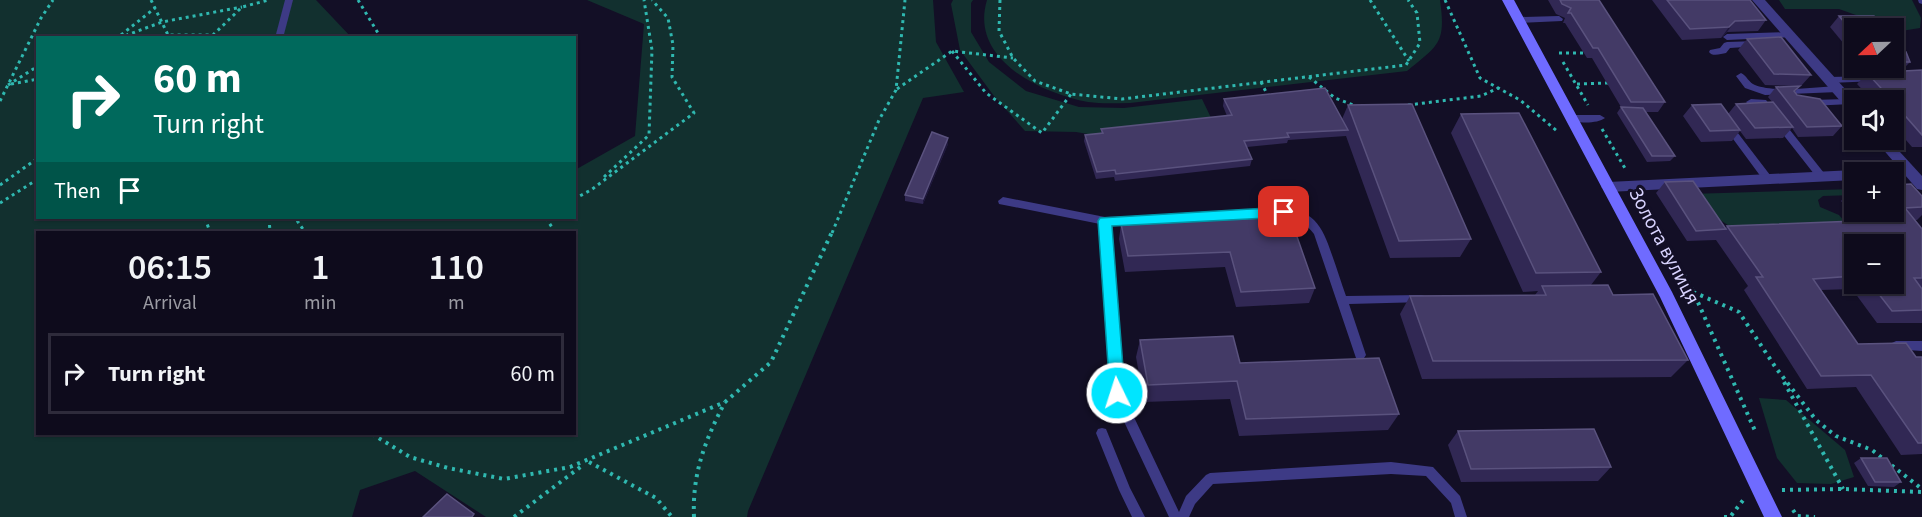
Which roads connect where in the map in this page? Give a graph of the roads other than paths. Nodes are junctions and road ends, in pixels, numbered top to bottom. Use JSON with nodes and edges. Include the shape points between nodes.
{"nodes":[{"id":1,"x":288,"y":0,"type":"edge"},
{"id":2,"x":1508,"y":0,"type":"edge"},
{"id":3,"x":1516,"y":0,"type":"edge"},
{"id":4,"x":1758,"y":0,"type":"edge"},
{"id":5,"x":1520,"y":20,"type":"junction"},
{"id":6,"x":1559,"y":20,"type":"dead end"},
{"id":7,"x":279,"y":36,"type":"edge"},
{"id":8,"x":1727,"y":37,"type":"edge"},
{"id":9,"x":1793,"y":39,"type":"junction"},
{"id":10,"x":1713,"y":52,"type":"dead end"},
{"id":11,"x":1741,"y":76,"type":"dead end"},
{"id":12,"x":1882,"y":78,"type":"edge"},
{"id":13,"x":1833,"y":85,"type":"junction"},
{"id":14,"x":1844,"y":97,"type":"edge"},
{"id":15,"x":1751,"y":102,"type":"edge"},
{"id":16,"x":1799,"y":102,"type":"edge"},
{"id":17,"x":1844,"y":105,"type":"edge"},
{"id":18,"x":1720,"y":115,"type":"edge"},
{"id":19,"x":1572,"y":118,"type":"junction"},
{"id":20,"x":1600,"y":118,"type":"dead end"},
{"id":21,"x":1893,"y":150,"type":"edge"},
{"id":22,"x":1916,"y":172,"type":"edge"},
{"id":23,"x":1844,"y":175,"type":"edge"},
{"id":24,"x":1821,"y":176,"type":"junction"},
{"id":25,"x":1767,"y":178,"type":"junction"},
{"id":26,"x":1922,"y":185,"type":"edge"},
{"id":27,"x":1608,"y":187,"type":"junction"},
{"id":28,"x":1003,"y":201,"type":"dead end"},
{"id":29,"x":1105,"y":221,"type":"junction"},
{"id":30,"x":1434,"y":299,"type":"edge"},
{"id":31,"x":1341,"y":300,"type":"junction"},
{"id":32,"x":1896,"y":346,"type":"edge"},
{"id":33,"x":1922,"y":346,"type":"edge"},
{"id":34,"x":1360,"y":355,"type":"dead end"},
{"id":35,"x":1102,"y":433,"type":"dead end"},
{"id":36,"x":1139,"y":517,"type":"edge"},
{"id":37,"x":1175,"y":517,"type":"edge"},
{"id":38,"x":1183,"y":517,"type":"edge"},
{"id":39,"x":1461,"y":517,"type":"edge"},
{"id":40,"x":1773,"y":517,"type":"edge"}],
"edges":[{"from":1,"to":7,"type":"lane"},
{"from":2,"to":3,"type":"lane"},
{"from":2,"to":5,"type":"street","name":"Золота вулиця"},
{"from":4,"to":9,"type":"street"},
{"from":5,"to":6,"type":"lane"},
{"from":5,"to":19,"type":"street","name":"Золота вулиця"},
{"from":8,"to":9,"type":"lane"},
{"from":9,"to":10,"type":"lane","via":[[1727,45],[1723,51]]},
{"from":9,"to":13,"type":"street"},
{"from":11,"to":13,"type":"lane","via":[[1748,86],[1765,92]]},
{"from":12,"to":13,"type":"lane"},
{"from":13,"to":14,"type":"street"},
{"from":15,"to":24,"type":"lane","via":[[1763,102]]},
{"from":16,"to":17,"type":"lane"},
{"from":18,"to":25,"type":"lane"},
{"from":19,"to":20,"type":"lane"},
{"from":19,"to":27,"type":"street","name":"Золота вулиця"},
{"from":21,"to":22,"type":"street"},
{"from":22,"to":26,"type":"street"},
{"from":23,"to":24,"type":"street"},
{"from":24,"to":25,"type":"street"},
{"from":25,"to":27,"type":"street"},
{"from":27,"to":40,"type":"street","name":"Золота вулиця"},
{"from":28,"to":29,"type":"lane"},
{"from":29,"to":31,"type":"lane","via":[[1298,214],[1311,221],[1318,232]]},
{"from":29,"to":37,"type":"lane","via":[[1117,393]]},
{"from":30,"to":31,"type":"lane"},
{"from":31,"to":34,"type":"lane"},
{"from":32,"to":33,"type":"lane"},
{"from":35,"to":36,"type":"lane"},
{"from":38,"to":39,"type":"lane","via":[[1190,500],[1210,479],[1391,468],[1429,471],[1456,500]]}]}
